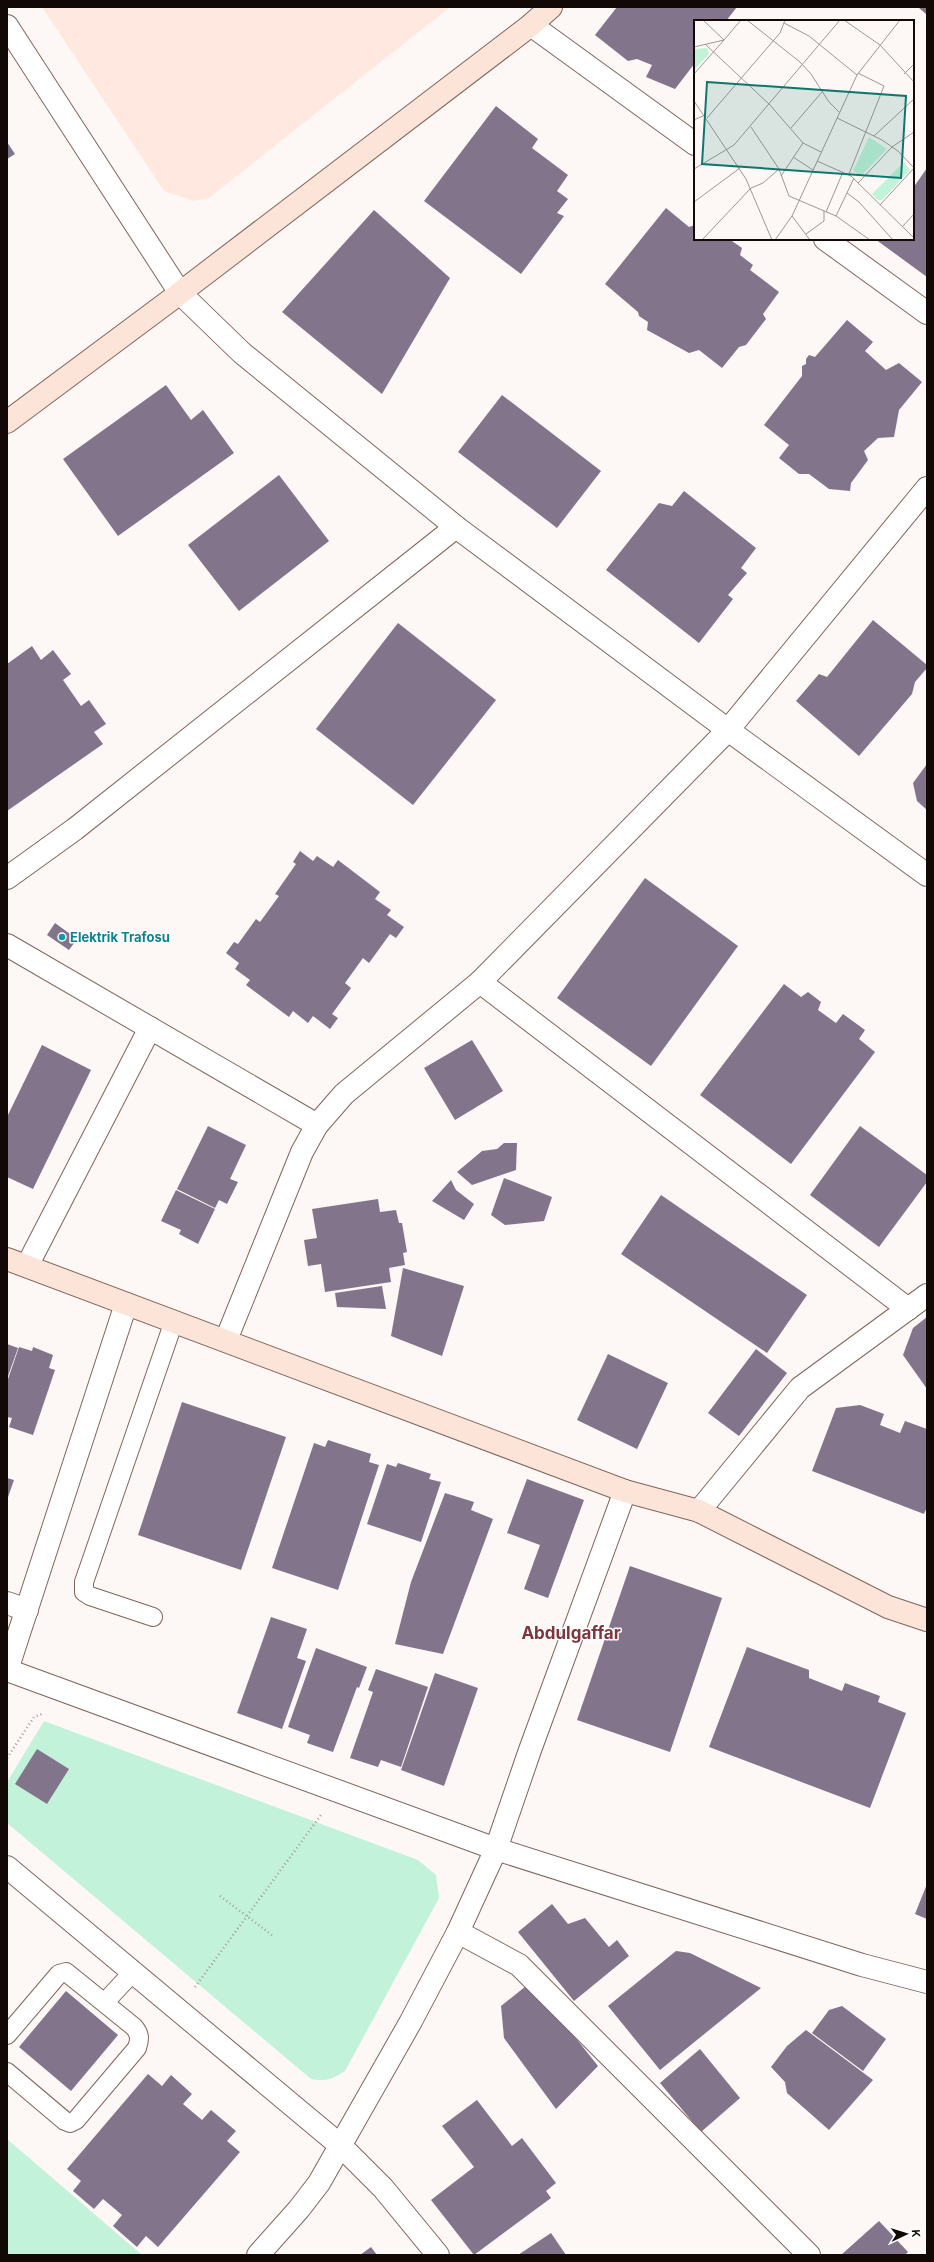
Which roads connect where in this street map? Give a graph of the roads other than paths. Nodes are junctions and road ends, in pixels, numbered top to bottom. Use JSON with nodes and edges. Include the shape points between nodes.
{"nodes":[{"id":1,"x":551,"y":7,"type":"edge"},
{"id":2,"x":531,"y":25,"type":"junction"},
{"id":3,"x":7,"y":26,"type":"edge"},
{"id":4,"x":694,"y":143,"type":"edge"},
{"id":5,"x":826,"y":240,"type":"edge"},
{"id":6,"x":180,"y":293,"type":"junction"},
{"id":7,"x":927,"y":313,"type":"edge"},
{"id":8,"x":7,"y":422,"type":"edge"},
{"id":9,"x":927,"y":488,"type":"edge"},
{"id":10,"x":456,"y":527,"type":"junction"},
{"id":11,"x":728,"y":730,"type":"junction"},
{"id":12,"x":927,"y":875,"type":"edge"},
{"id":13,"x":7,"y":878,"type":"edge"},
{"id":14,"x":7,"y":945,"type":"edge"},
{"id":15,"x":480,"y":982,"type":"junction"},
{"id":16,"x":150,"y":1028,"type":"junction"},
{"id":17,"x":317,"y":1125,"type":"junction"},
{"id":18,"x":17,"y":1263,"type":"edge"},
{"id":19,"x":927,"y":1295,"type":"edge"},
{"id":20,"x":126,"y":1304,"type":"junction"},
{"id":21,"x":908,"y":1309,"type":"junction"},
{"id":22,"x":174,"y":1321,"type":"junction"},
{"id":23,"x":226,"y":1340,"type":"junction"},
{"id":24,"x":625,"y":1491,"type":"junction"},
{"id":25,"x":699,"y":1511,"type":"junction"},
{"id":26,"x":17,"y":1607,"type":"edge"},
{"id":27,"x":153,"y":1617,"type":"dead end"},
{"id":28,"x":927,"y":1620,"type":"edge"},
{"id":29,"x":7,"y":1670,"type":"edge"},
{"id":30,"x":496,"y":1849,"type":"junction"},
{"id":31,"x":7,"y":1867,"type":"edge"},
{"id":32,"x":458,"y":1932,"type":"junction"},
{"id":33,"x":133,"y":1972,"type":"junction"},
{"id":34,"x":927,"y":1982,"type":"edge"},
{"id":35,"x":105,"y":2002,"type":"junction"},
{"id":36,"x":7,"y":2035,"type":"edge"},
{"id":37,"x":7,"y":2072,"type":"edge"},
{"id":38,"x":341,"y":2146,"type":"junction"},
{"id":39,"x":258,"y":2255,"type":"edge"},
{"id":40,"x":438,"y":2255,"type":"edge"},
{"id":41,"x":809,"y":2255,"type":"edge"}],
"edges":[{"from":1,"to":2,"type":"main road"},
{"from":2,"to":4,"type":"street"},
{"from":2,"to":6,"type":"main road"},
{"from":3,"to":6,"type":"street"},
{"from":5,"to":7,"type":"street"},
{"from":6,"to":8,"type":"main road"},
{"from":6,"to":10,"type":"street","via":[[242,353]]},
{"from":9,"to":11,"type":"street"},
{"from":10,"to":11,"type":"street"},
{"from":10,"to":13,"type":"street","via":[[75,829]]},
{"from":11,"to":12,"type":"street"},
{"from":11,"to":15,"type":"street"},
{"from":14,"to":16,"type":"street"},
{"from":15,"to":17,"type":"street","via":[[344,1094]]},
{"from":15,"to":21,"type":"street"},
{"from":16,"to":17,"type":"street"},
{"from":16,"to":18,"type":"street"},
{"from":17,"to":23,"type":"street","via":[[302,1152]]},
{"from":18,"to":20,"type":"main road"},
{"from":19,"to":21,"type":"street"},
{"from":20,"to":22,"type":"main road"},
{"from":20,"to":26,"type":"street"},
{"from":21,"to":25,"type":"street","via":[[800,1388]]},
{"from":22,"to":23,"type":"main road"},
{"from":22,"to":27,"type":"lane","via":[[84,1582],[84,1592],[90,1596]]},
{"from":23,"to":24,"type":"main road"},
{"from":24,"to":25,"type":"main road"},
{"from":24,"to":30,"type":"street"},
{"from":25,"to":28,"type":"main road","via":[[888,1608]]},
{"from":26,"to":29,"type":"street"},
{"from":29,"to":30,"type":"street"},
{"from":30,"to":32,"type":"street"},
{"from":30,"to":34,"type":"street","via":[[862,1965]]},
{"from":31,"to":33,"type":"street"},
{"from":32,"to":38,"type":"street"},
{"from":32,"to":41,"type":"street","via":[[519,1965],[624,2067]]},
{"from":33,"to":35,"type":"lane"},
{"from":33,"to":38,"type":"street"},
{"from":35,"to":36,"type":"lane","via":[[70,1973],[59,1974]]},
{"from":35,"to":37,"type":"lane","via":[[134,2027],[140,2041],[137,2048],[76,2120],[70,2123],[65,2121]]},
{"from":38,"to":39,"type":"street","via":[[319,2183]]},
{"from":38,"to":40,"type":"street","via":[[383,2188]]}]}
